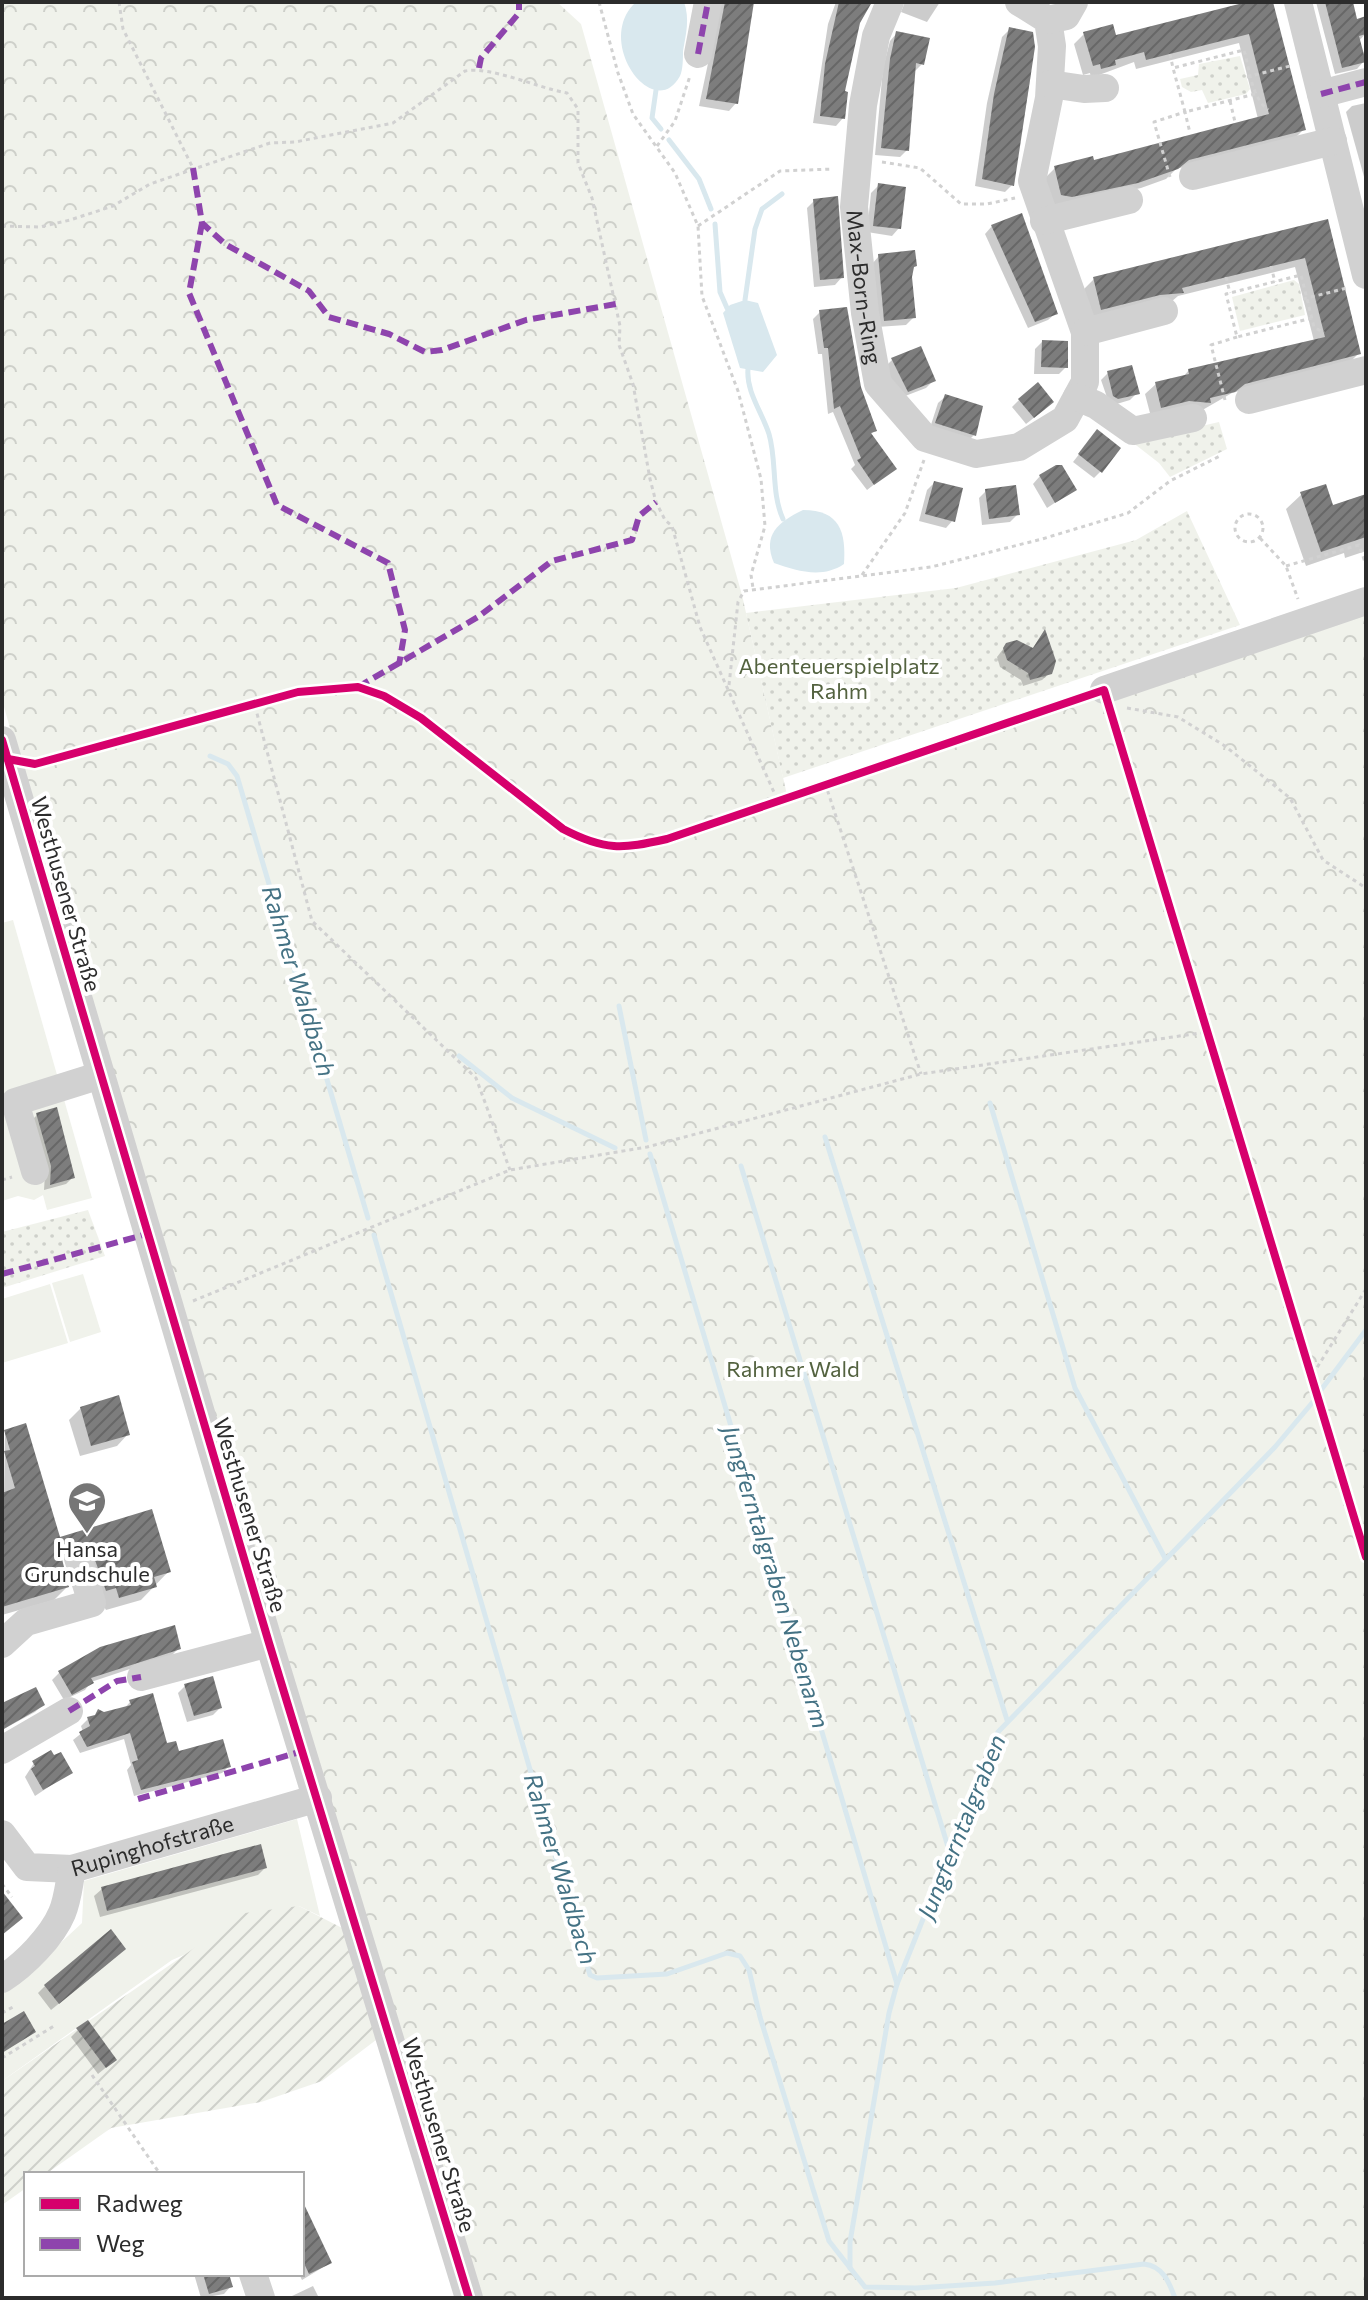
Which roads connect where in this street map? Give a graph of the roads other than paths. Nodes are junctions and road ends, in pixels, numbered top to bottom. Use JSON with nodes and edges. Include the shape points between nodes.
{"nodes":[{"id":1,"x":708,"y":2,"type":"edge"},
{"id":2,"x":890,"y":2,"type":"edge"},
{"id":3,"x":1019,"y":2,"type":"edge"},
{"id":4,"x":1074,"y":2,"type":"edge"},
{"id":5,"x":1298,"y":2,"type":"edge"},
{"id":6,"x":1048,"y":20,"type":"junction"},
{"id":7,"x":698,"y":54,"type":"road end"},
{"id":8,"x":1366,"y":82,"type":"edge"},
{"id":9,"x":1050,"y":84,"type":"junction"},
{"id":10,"x":1105,"y":88,"type":"dead end"},
{"id":11,"x":1321,"y":94,"type":"junction"},
{"id":12,"x":1333,"y":141,"type":"junction"},
{"id":13,"x":1180,"y":174,"type":"road end"},
{"id":14,"x":1129,"y":200,"type":"dead end"},
{"id":15,"x":1044,"y":221,"type":"junction"},
{"id":16,"x":1359,"y":281,"type":"edge"},
{"id":17,"x":1164,"y":311,"type":"dead end"},
{"id":18,"x":1085,"y":332,"type":"junction"},
{"id":19,"x":1366,"y":370,"type":"edge"},
{"id":20,"x":1077,"y":397,"type":"junction"},
{"id":21,"x":1237,"y":402,"type":"road end"},
{"id":22,"x":1193,"y":418,"type":"dead end"},
{"id":23,"x":1366,"y":601,"type":"edge"},
{"id":24,"x":1104,"y":690,"type":"road end"},
{"id":25,"x":4,"y":753,"type":"edge"},
{"id":26,"x":101,"y":1075,"type":"junction"},
{"id":27,"x":35,"y":1171,"type":"dead end"},
{"id":28,"x":78,"y":1558,"type":"dead end"},
{"id":29,"x":269,"y":1643,"type":"junction"},
{"id":30,"x":2,"y":1644,"type":"edge"},
{"id":31,"x":141,"y":1677,"type":"dead end"},
{"id":32,"x":69,"y":1711,"type":"dead end"},
{"id":33,"x":2,"y":1750,"type":"edge"},
{"id":34,"x":318,"y":1798,"type":"junction"},
{"id":35,"x":2,"y":1834,"type":"edge"},
{"id":36,"x":27,"y":1867,"type":"junction"},
{"id":37,"x":72,"y":1869,"type":"junction"},
{"id":38,"x":63,"y":1911,"type":"junction"},
{"id":39,"x":2,"y":1979,"type":"edge"},
{"id":40,"x":254,"y":2276,"type":"edge"},
{"id":41,"x":261,"y":2298,"type":"edge"},
{"id":42,"x":469,"y":2298,"type":"edge"}],
"edges":[{"from":1,"to":7,"type":"street"},
{"from":2,"to":20,"type":"street","name":"Max-Born-Ring","via":[[876,36],[863,105],[854,207],[878,384],[930,440],[976,454],[1019,447],[1065,419]]},
{"from":3,"to":6,"type":"street"},
{"from":4,"to":6,"type":"street","via":[[1066,16]]},
{"from":5,"to":11,"type":"street"},
{"from":6,"to":9,"type":"street"},
{"from":8,"to":11,"type":"street"},
{"from":9,"to":10,"type":"street"},
{"from":9,"to":15,"type":"street","via":[[1032,169]]},
{"from":11,"to":12,"type":"street"},
{"from":12,"to":13,"type":"street"},
{"from":12,"to":16,"type":"street"},
{"from":14,"to":15,"type":"street"},
{"from":15,"to":18,"type":"street"},
{"from":17,"to":18,"type":"street"},
{"from":18,"to":20,"type":"street","via":[[1085,382]]},
{"from":19,"to":21,"type":"street"},
{"from":20,"to":22,"type":"street","via":[[1133,431]]},
{"from":23,"to":24,"type":"street"},
{"from":25,"to":26,"type":"street","name":"Westhusener Straße"},
{"from":26,"to":27,"type":"street","via":[[15,1102]]},
{"from":26,"to":29,"type":"street","name":"Westhusener Straße"},
{"from":28,"to":30,"type":"street","via":[[92,1603],[26,1622]]},
{"from":29,"to":31,"type":"street","name":"Westhusener Straße"},
{"from":29,"to":34,"type":"street","name":"Westhusener Straße"},
{"from":32,"to":33,"type":"street"},
{"from":34,"to":37,"type":"street","name":"Rupinghofstraße"},
{"from":34,"to":42,"type":"street","name":"Westhusener Straße"},
{"from":35,"to":36,"type":"street"},
{"from":36,"to":37,"type":"street"},
{"from":36,"to":38,"type":"street"},
{"from":37,"to":38,"type":"street","name":"Rupinghofstraße"},
{"from":38,"to":39,"type":"street","name":"Rupinghofstraße","via":[[52,1930]]},
{"from":40,"to":41,"type":"street"}]}
